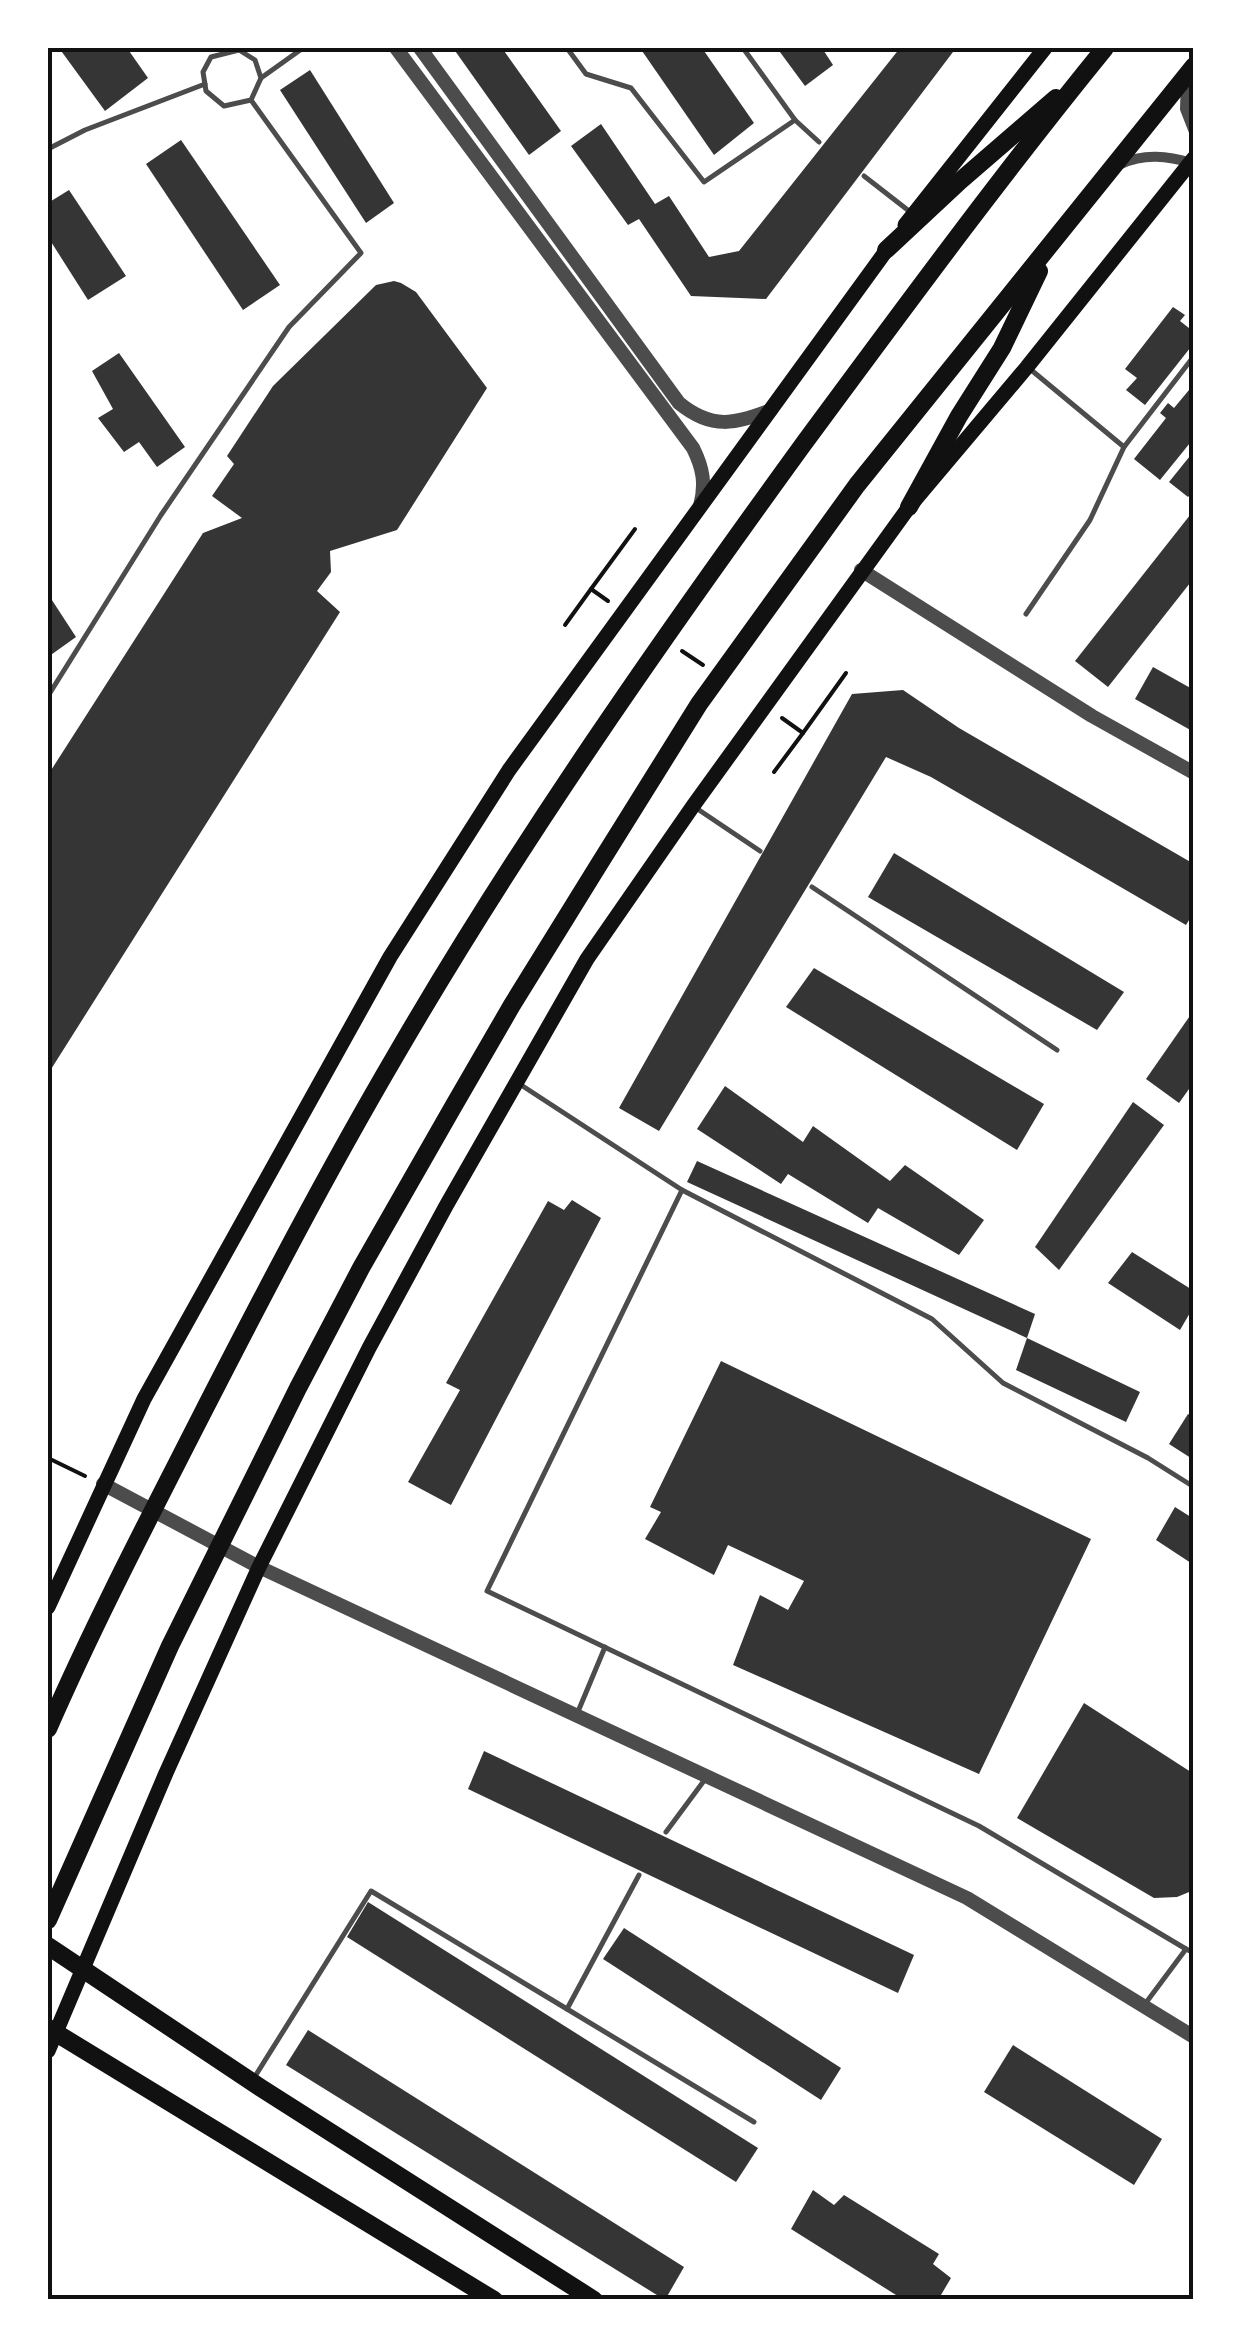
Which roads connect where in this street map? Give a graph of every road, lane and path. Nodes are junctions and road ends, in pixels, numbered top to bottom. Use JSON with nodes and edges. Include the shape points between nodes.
{"nodes":[{"id":1,"x":253,"y":48,"type":"edge"},
{"id":2,"x":303,"y":48,"type":"edge"},
{"id":3,"x":396,"y":48,"type":"edge"},
{"id":4,"x":420,"y":48,"type":"edge"},
{"id":5,"x":567,"y":48,"type":"edge"},
{"id":6,"x":743,"y":48,"type":"edge"},
{"id":7,"x":1044,"y":48,"type":"edge"},
{"id":8,"x":1105,"y":48,"type":"edge"},
{"id":9,"x":245,"y":53,"type":"junction"},
{"id":10,"x":1190,"y":70,"type":"edge"},
{"id":11,"x":1083,"y":75,"type":"junction"},
{"id":12,"x":261,"y":78,"type":"junction"},
{"id":13,"x":205,"y":84,"type":"junction"},
{"id":14,"x":251,"y":100,"type":"junction"},
{"id":15,"x":795,"y":120,"type":"junction"},
{"id":16,"x":1194,"y":132,"type":"edge"},
{"id":17,"x":819,"y":142,"type":"dead end"},
{"id":18,"x":48,"y":149,"type":"edge"},
{"id":19,"x":1192,"y":162,"type":"edge"},
{"id":20,"x":1112,"y":169,"type":"junction"},
{"id":21,"x":864,"y":176,"type":"dead end"},
{"id":22,"x":913,"y":214,"type":"junction"},
{"id":23,"x":1056,"y":238,"type":"junction"},
{"id":24,"x":886,"y":250,"type":"junction"},
{"id":25,"x":1194,"y":356,"type":"edge"},
{"id":26,"x":1027,"y":367,"type":"junction"},
{"id":27,"x":772,"y":410,"type":"junction"},
{"id":28,"x":1124,"y":447,"type":"junction"},
{"id":29,"x":909,"y":506,"type":"junction"},
{"id":30,"x":700,"y":507,"type":"junction"},
{"id":31,"x":635,"y":529,"type":"dead end"},
{"id":32,"x":862,"y":570,"type":"junction"},
{"id":33,"x":591,"y":589,"type":"junction"},
{"id":34,"x":607,"y":600,"type":"dead end"},
{"id":35,"x":1026,"y":614,"type":"dead end"},
{"id":36,"x":565,"y":625,"type":"dead end"},
{"id":37,"x":672,"y":644,"type":"dead end"},
{"id":38,"x":705,"y":666,"type":"dead end"},
{"id":39,"x":846,"y":672,"type":"dead end"},
{"id":40,"x":48,"y":696,"type":"edge"},
{"id":41,"x":770,"y":710,"type":"dead end"},
{"id":42,"x":803,"y":733,"type":"junction"},
{"id":43,"x":774,"y":772,"type":"dead end"},
{"id":44,"x":1194,"y":773,"type":"edge"},
{"id":45,"x":693,"y":806,"type":"junction"},
{"id":46,"x":760,"y":851,"type":"dead end"},
{"id":47,"x":812,"y":887,"type":"dead end"},
{"id":48,"x":1057,"y":1050,"type":"dead end"},
{"id":49,"x":516,"y":1081,"type":"junction"},
{"id":50,"x":682,"y":1190,"type":"junction"},
{"id":51,"x":48,"y":1458,"type":"edge"},
{"id":52,"x":103,"y":1484,"type":"junction"},
{"id":53,"x":1194,"y":1487,"type":"edge"},
{"id":54,"x":259,"y":1567,"type":"junction"},
{"id":55,"x":48,"y":1607,"type":"edge"},
{"id":56,"x":605,"y":1647,"type":"junction"},
{"id":57,"x":577,"y":1714,"type":"junction"},
{"id":58,"x":48,"y":1729,"type":"edge"},
{"id":59,"x":708,"y":1776,"type":"junction"},
{"id":60,"x":666,"y":1832,"type":"dead end"},
{"id":61,"x":639,"y":1875,"type":"dead end"},
{"id":62,"x":48,"y":1920,"type":"edge"},
{"id":63,"x":48,"y":1946,"type":"edge"},
{"id":64,"x":1186,"y":1949,"type":"junction"},
{"id":65,"x":1194,"y":1954,"type":"edge"},
{"id":66,"x":82,"y":1970,"type":"junction"},
{"id":67,"x":1143,"y":2006,"type":"junction"},
{"id":68,"x":566,"y":2009,"type":"junction"},
{"id":69,"x":52,"y":2030,"type":"edge"},
{"id":70,"x":1194,"y":2037,"type":"edge"},
{"id":71,"x":48,"y":2051,"type":"edge"},
{"id":72,"x":251,"y":2082,"type":"junction"},
{"id":73,"x":754,"y":2122,"type":"dead end"},
{"id":74,"x":494,"y":2300,"type":"edge"},
{"id":75,"x":594,"y":2300,"type":"edge"}],
"edges":[{"from":1,"to":9,"type":"lane"},
{"from":2,"to":12,"type":"lane"},
{"from":3,"to":30,"type":"street","via":[[694,448],[703,471]]},
{"from":4,"to":27,"type":"street","via":[[680,403],[719,422]]},
{"from":5,"to":15,"type":"lane","via":[[586,74],[631,88],[704,182]]},
{"from":6,"to":15,"type":"lane"},
{"from":7,"to":22,"type":"main road"},
{"from":8,"to":11,"type":"main road"},
{"from":9,"to":12,"type":"lane"},
{"from":9,"to":13,"type":"lane","via":[[211,57]]},
{"from":10,"to":16,"type":"street","via":[[1184,109]]},
{"from":10,"to":20,"type":"main road"},
{"from":11,"to":24,"type":"main road"},
{"from":11,"to":58,"type":"main road","via":[[882,337],[644,666],[508,872],[271,1280]]},
{"from":12,"to":14,"type":"lane"},
{"from":13,"to":14,"type":"lane","via":[[224,106]]},
{"from":13,"to":18,"type":"lane"},
{"from":14,"to":40,"type":"lane","via":[[360,253],[290,328],[160,515]]},
{"from":15,"to":17,"type":"lane"},
{"from":19,"to":20,"type":"street","via":[[1143,157]]},
{"from":19,"to":26,"type":"main road"},
{"from":20,"to":23,"type":"main road"},
{"from":21,"to":22,"type":"lane"},
{"from":22,"to":24,"type":"main road"},
{"from":23,"to":29,"type":"main road","via":[[1002,348]]},
{"from":23,"to":62,"type":"main road","via":[[856,485],[700,704],[512,1005],[352,1285],[248,1486]]},
{"from":24,"to":27,"type":"main road"},
{"from":25,"to":28,"type":"lane"},
{"from":26,"to":28,"type":"lane"},
{"from":26,"to":29,"type":"main road"},
{"from":27,"to":30,"type":"main road"},
{"from":28,"to":35,"type":"lane","via":[[1090,520]]},
{"from":29,"to":32,"type":"main road"},
{"from":30,"to":52,"type":"main road","via":[[509,770],[390,956]]},
{"from":31,"to":33,"type":"path"},
{"from":32,"to":44,"type":"street"},
{"from":32,"to":45,"type":"main road"},
{"from":33,"to":34,"type":"path"},
{"from":33,"to":36,"type":"path"},
{"from":37,"to":38,"type":"path"},
{"from":39,"to":42,"type":"path"},
{"from":41,"to":42,"type":"path"},
{"from":42,"to":43,"type":"path"},
{"from":45,"to":46,"type":"lane"},
{"from":45,"to":49,"type":"main road","via":[[587,960]]},
{"from":47,"to":48,"type":"lane"},
{"from":49,"to":50,"type":"lane"},
{"from":49,"to":54,"type":"main road","via":[[369,1348]]},
{"from":50,"to":53,"type":"lane","via":[[932,1319],[1003,1382]]},
{"from":50,"to":56,"type":"lane","via":[[487,1591]]},
{"from":51,"to":52,"type":"path"},
{"from":52,"to":54,"type":"street"},
{"from":52,"to":55,"type":"main road"},
{"from":54,"to":57,"type":"street"},
{"from":54,"to":66,"type":"main road"},
{"from":56,"to":57,"type":"lane"},
{"from":56,"to":64,"type":"lane","via":[[979,1826]]},
{"from":57,"to":59,"type":"street"},
{"from":59,"to":60,"type":"lane"},
{"from":59,"to":67,"type":"street","via":[[966,1898]]},
{"from":61,"to":68,"type":"lane"},
{"from":63,"to":66,"type":"main road"},
{"from":64,"to":65,"type":"lane"},
{"from":64,"to":67,"type":"lane"},
{"from":66,"to":69,"type":"main road"},
{"from":66,"to":72,"type":"main road"},
{"from":67,"to":70,"type":"street"},
{"from":68,"to":72,"type":"lane","via":[[371,1891]]},
{"from":68,"to":73,"type":"lane"},
{"from":69,"to":71,"type":"main road"},
{"from":69,"to":74,"type":"main road"},
{"from":72,"to":75,"type":"main road"}]}
